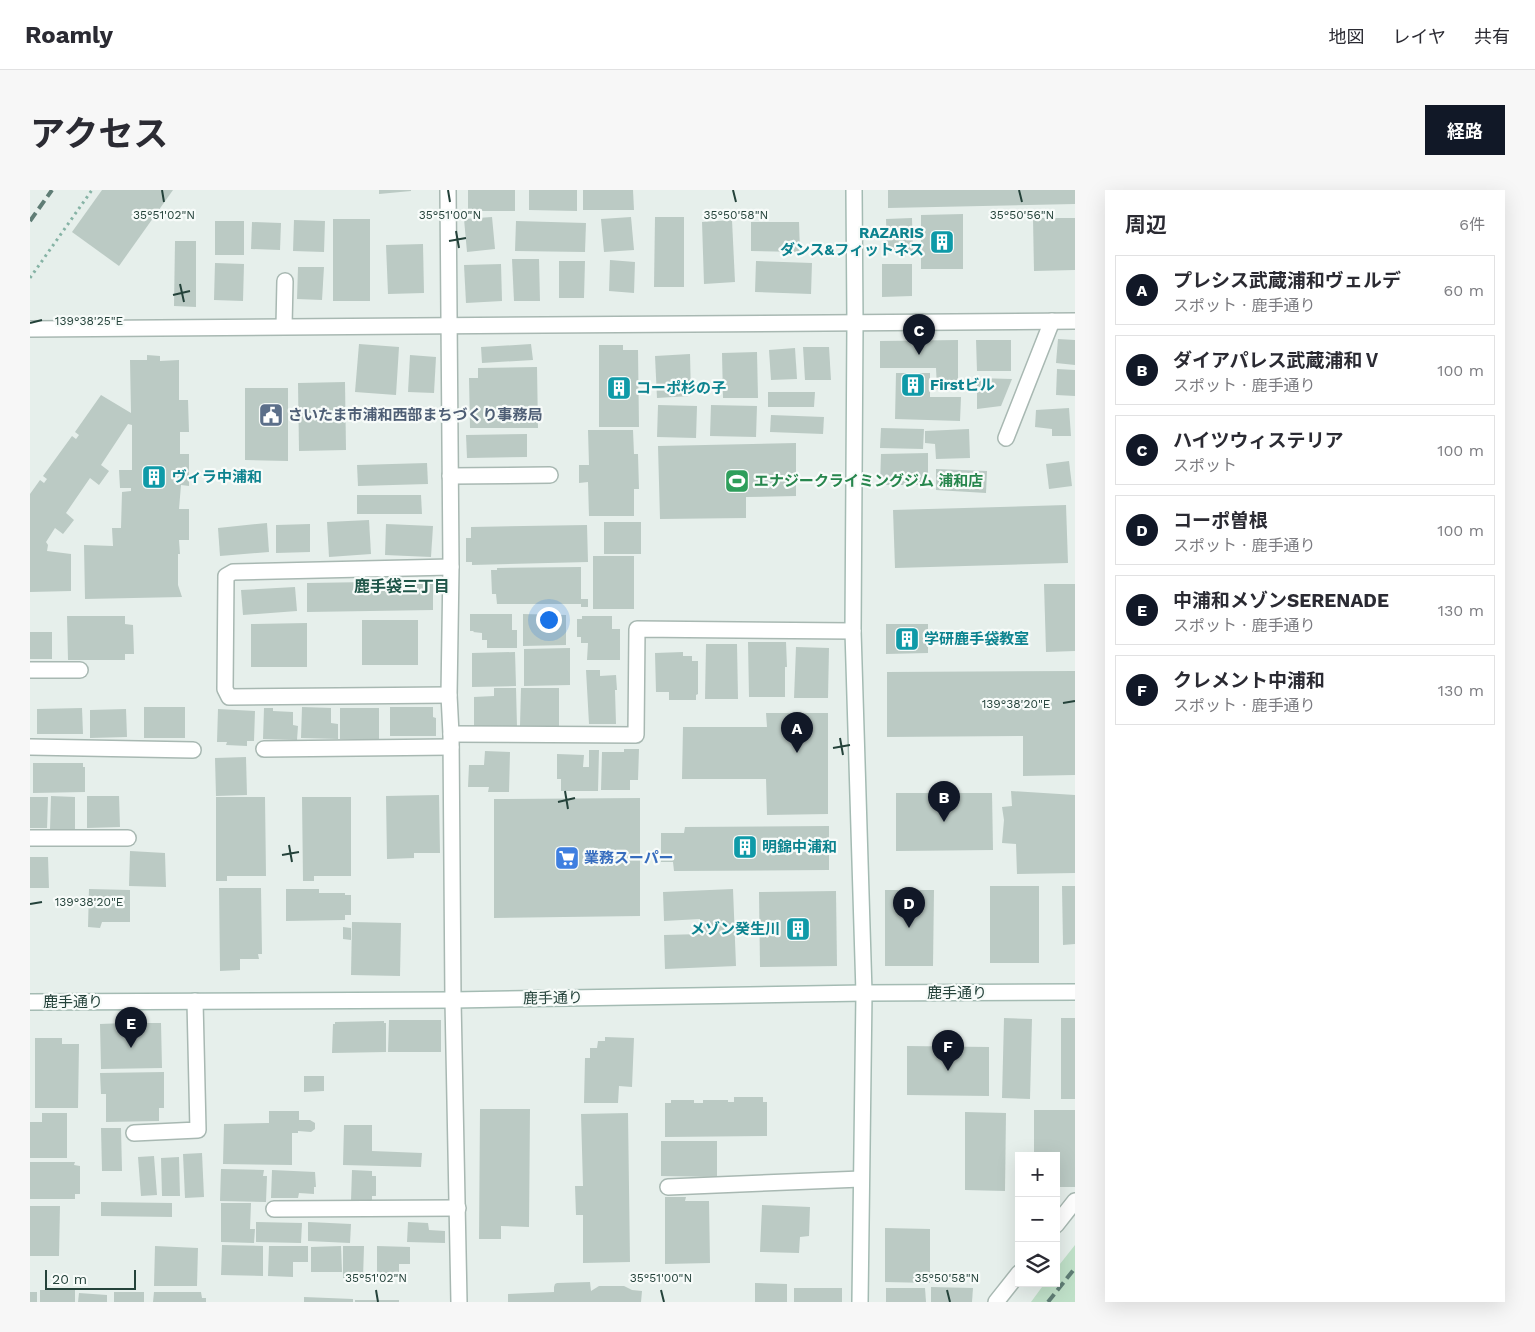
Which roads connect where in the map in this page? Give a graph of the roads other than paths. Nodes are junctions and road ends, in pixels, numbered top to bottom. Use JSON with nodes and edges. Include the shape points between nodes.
{"nodes":[{"id":1,"x":448,"y":190,"type":"edge"},
{"id":2,"x":854,"y":190,"type":"edge"},
{"id":3,"x":285,"y":281,"type":"dead end"},
{"id":4,"x":1052,"y":321,"type":"junction"},
{"id":5,"x":1075,"y":321,"type":"edge"},
{"id":6,"x":855,"y":322,"type":"junction"},
{"id":7,"x":449,"y":325,"type":"junction"},
{"id":8,"x":284,"y":326,"type":"junction"},
{"id":9,"x":30,"y":329,"type":"edge"},
{"id":10,"x":1006,"y":438,"type":"dead end"},
{"id":11,"x":550,"y":475,"type":"dead end"},
{"id":12,"x":450,"y":476,"type":"junction"},
{"id":13,"x":450,"y":567,"type":"junction"},
{"id":14,"x":853,"y":631,"type":"junction"},
{"id":15,"x":30,"y":670,"type":"edge"},
{"id":16,"x":80,"y":670,"type":"dead end"},
{"id":17,"x":449,"y":695,"type":"junction"},
{"id":18,"x":452,"y":740,"type":"junction"},
{"id":19,"x":30,"y":748,"type":"edge"},
{"id":20,"x":264,"y":749,"type":"dead end"},
{"id":21,"x":193,"y":750,"type":"dead end"},
{"id":22,"x":30,"y":838,"type":"edge"},
{"id":23,"x":128,"y":838,"type":"dead end"},
{"id":24,"x":1075,"y":992,"type":"edge"},
{"id":25,"x":864,"y":994,"type":"junction"},
{"id":26,"x":453,"y":1000,"type":"junction"},
{"id":27,"x":195,"y":1001,"type":"junction"},
{"id":28,"x":30,"y":1002,"type":"edge"},
{"id":29,"x":134,"y":1133,"type":"dead end"},
{"id":30,"x":861,"y":1179,"type":"junction"},
{"id":31,"x":668,"y":1187,"type":"dead end"},
{"id":32,"x":1075,"y":1201,"type":"edge"},
{"id":33,"x":458,"y":1208,"type":"junction"},
{"id":34,"x":274,"y":1209,"type":"dead end"},
{"id":35,"x":1060,"y":1220,"type":"edge"},
{"id":36,"x":1015,"y":1278,"type":"edge"},
{"id":37,"x":459,"y":1302,"type":"edge"},
{"id":38,"x":860,"y":1302,"type":"edge"},
{"id":39,"x":996,"y":1302,"type":"edge"}],
"edges":[{"from":1,"to":7,"type":"street"},
{"from":2,"to":6,"type":"street"},
{"from":3,"to":8,"type":"street"},
{"from":4,"to":5,"type":"street"},
{"from":4,"to":6,"type":"street"},
{"from":4,"to":10,"type":"street"},
{"from":6,"to":7,"type":"street"},
{"from":6,"to":14,"type":"street"},
{"from":7,"to":8,"type":"street"},
{"from":7,"to":12,"type":"street"},
{"from":8,"to":9,"type":"street"},
{"from":11,"to":12,"type":"street"},
{"from":12,"to":13,"type":"street"},
{"from":13,"to":17,"type":"street"},
{"from":13,"to":17,"type":"street","via":[[233,572],[226,576],[225,689],[229,697]]},
{"from":14,"to":18,"type":"street","via":[[638,630],[636,735]]},
{"from":14,"to":25,"type":"street"},
{"from":15,"to":16,"type":"street"},
{"from":17,"to":18,"type":"street"},
{"from":18,"to":20,"type":"street"},
{"from":18,"to":26,"type":"street"},
{"from":19,"to":21,"type":"street"},
{"from":22,"to":23,"type":"street"},
{"from":24,"to":25,"type":"street","name":"鹿手通り"},
{"from":25,"to":26,"type":"street","name":"鹿手通り"},
{"from":25,"to":30,"type":"street"},
{"from":26,"to":27,"type":"street","name":"鹿手通り"},
{"from":26,"to":33,"type":"street"},
{"from":27,"to":28,"type":"street","name":"鹿手通り"},
{"from":27,"to":29,"type":"street","via":[[198,1130]]},
{"from":30,"to":31,"type":"street"},
{"from":30,"to":38,"type":"street"},
{"from":32,"to":35,"type":"street"},
{"from":33,"to":34,"type":"street"},
{"from":33,"to":37,"type":"street"},
{"from":36,"to":39,"type":"street"}]}
